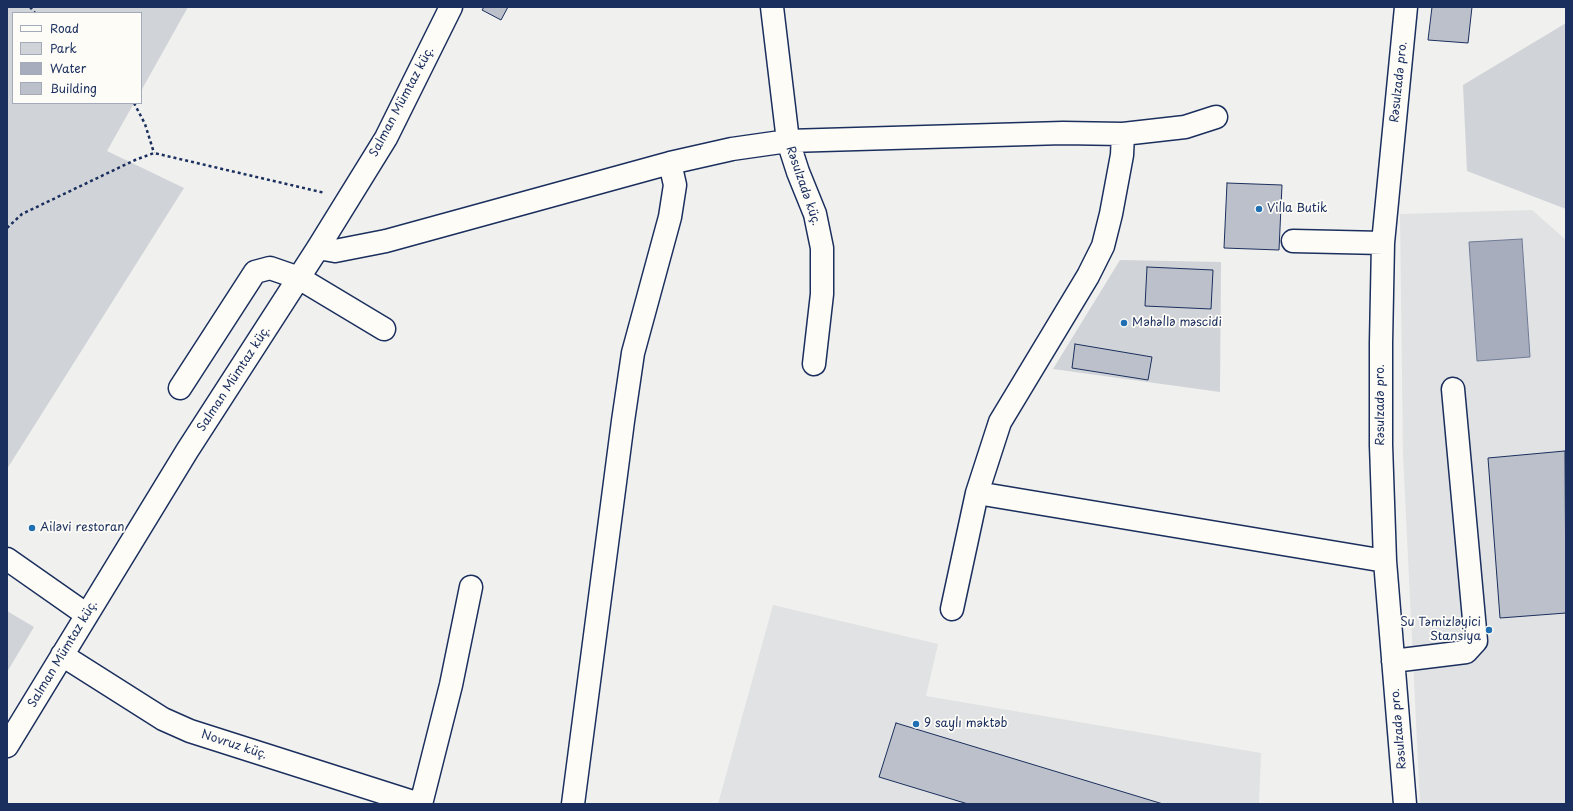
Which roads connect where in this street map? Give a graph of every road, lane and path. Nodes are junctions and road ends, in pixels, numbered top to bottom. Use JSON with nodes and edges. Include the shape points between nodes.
{"nodes":[{"id":1,"x":451,"y":7,"type":"edge"},
{"id":2,"x":772,"y":7,"type":"edge"},
{"id":3,"x":1406,"y":7,"type":"edge"},
{"id":4,"x":135,"y":104,"type":"edge"},
{"id":5,"x":1216,"y":117,"type":"dead end"},
{"id":6,"x":1123,"y":134,"type":"junction"},
{"id":7,"x":788,"y":141,"type":"junction"},
{"id":8,"x":154,"y":153,"type":"junction"},
{"id":9,"x":670,"y":163,"type":"junction"},
{"id":10,"x":348,"y":198,"type":"junction"},
{"id":11,"x":7,"y":228,"type":"edge"},
{"id":12,"x":1293,"y":241,"type":"dead end"},
{"id":13,"x":1382,"y":243,"type":"junction"},
{"id":14,"x":318,"y":248,"type":"junction"},
{"id":15,"x":299,"y":278,"type":"junction"},
{"id":16,"x":384,"y":329,"type":"dead end"},
{"id":17,"x":814,"y":364,"type":"dead end"},
{"id":18,"x":180,"y":388,"type":"dead end"},
{"id":19,"x":1453,"y":389,"type":"dead end"},
{"id":20,"x":978,"y":492,"type":"junction"},
{"id":21,"x":7,"y":559,"type":"edge"},
{"id":22,"x":1385,"y":561,"type":"junction"},
{"id":23,"x":471,"y":587,"type":"dead end"},
{"id":24,"x":952,"y":609,"type":"dead end"},
{"id":25,"x":87,"y":614,"type":"junction"},
{"id":26,"x":62,"y":655,"type":"junction"},
{"id":27,"x":1393,"y":661,"type":"junction"},
{"id":28,"x":7,"y":746,"type":"edge"},
{"id":29,"x":420,"y":804,"type":"edge"},
{"id":30,"x":573,"y":804,"type":"edge"},
{"id":31,"x":1405,"y":804,"type":"edge"}],
"edges":[{"from":1,"to":10,"type":"street","name":"Salman Mümtaz küç.","via":[[386,138]]},
{"from":2,"to":7,"type":"street","name":"Rəsulzadə küç."},
{"from":3,"to":13,"type":"street","name":"Rəsulzadə pro."},
{"from":4,"to":8,"type":"path","via":[[145,124]]},
{"from":5,"to":6,"type":"street","via":[[1185,127]]},
{"from":6,"to":7,"type":"street"},
{"from":6,"to":20,"type":"street","via":[[1122,155],[1103,246],[1088,276],[1000,422]]},
{"from":7,"to":9,"type":"street","via":[[732,149]]},
{"from":7,"to":17,"type":"street","name":"Rəsulzadə küç.","via":[[815,214],[822,248],[822,294]]},
{"from":8,"to":10,"type":"path"},
{"from":8,"to":11,"type":"path","via":[[22,214]]},
{"from":9,"to":14,"type":"street","via":[[386,241],[336,251]]},
{"from":9,"to":30,"type":"street","via":[[675,185],[670,217],[634,353]]},
{"from":10,"to":14,"type":"street","name":"Salman Mümtaz küç."},
{"from":12,"to":13,"type":"street"},
{"from":13,"to":22,"type":"street","name":"Rəsulzadə pro.","via":[[1381,445]]},
{"from":14,"to":15,"type":"street","name":"Salman Mümtaz küç."},
{"from":15,"to":16,"type":"street"},
{"from":15,"to":18,"type":"street","via":[[270,268],[255,272]]},
{"from":15,"to":25,"type":"street","name":"Salman Mümtaz küç.","via":[[187,451]]},
{"from":19,"to":27,"type":"street","via":[[1476,641],[1466,652]]},
{"from":20,"to":22,"type":"street"},
{"from":20,"to":24,"type":"street"},
{"from":21,"to":25,"type":"street"},
{"from":22,"to":27,"type":"street","name":"Rəsulzadə pro."},
{"from":23,"to":29,"type":"street","via":[[451,685]]},
{"from":25,"to":26,"type":"street","name":"Salman Mümtaz küç."},
{"from":26,"to":28,"type":"street","name":"Salman Mümtaz küç."},
{"from":26,"to":29,"type":"street","name":"Novruz küç.","via":[[163,719],[190,731]]},
{"from":27,"to":31,"type":"street","name":"Rəsulzadə pro."}]}
